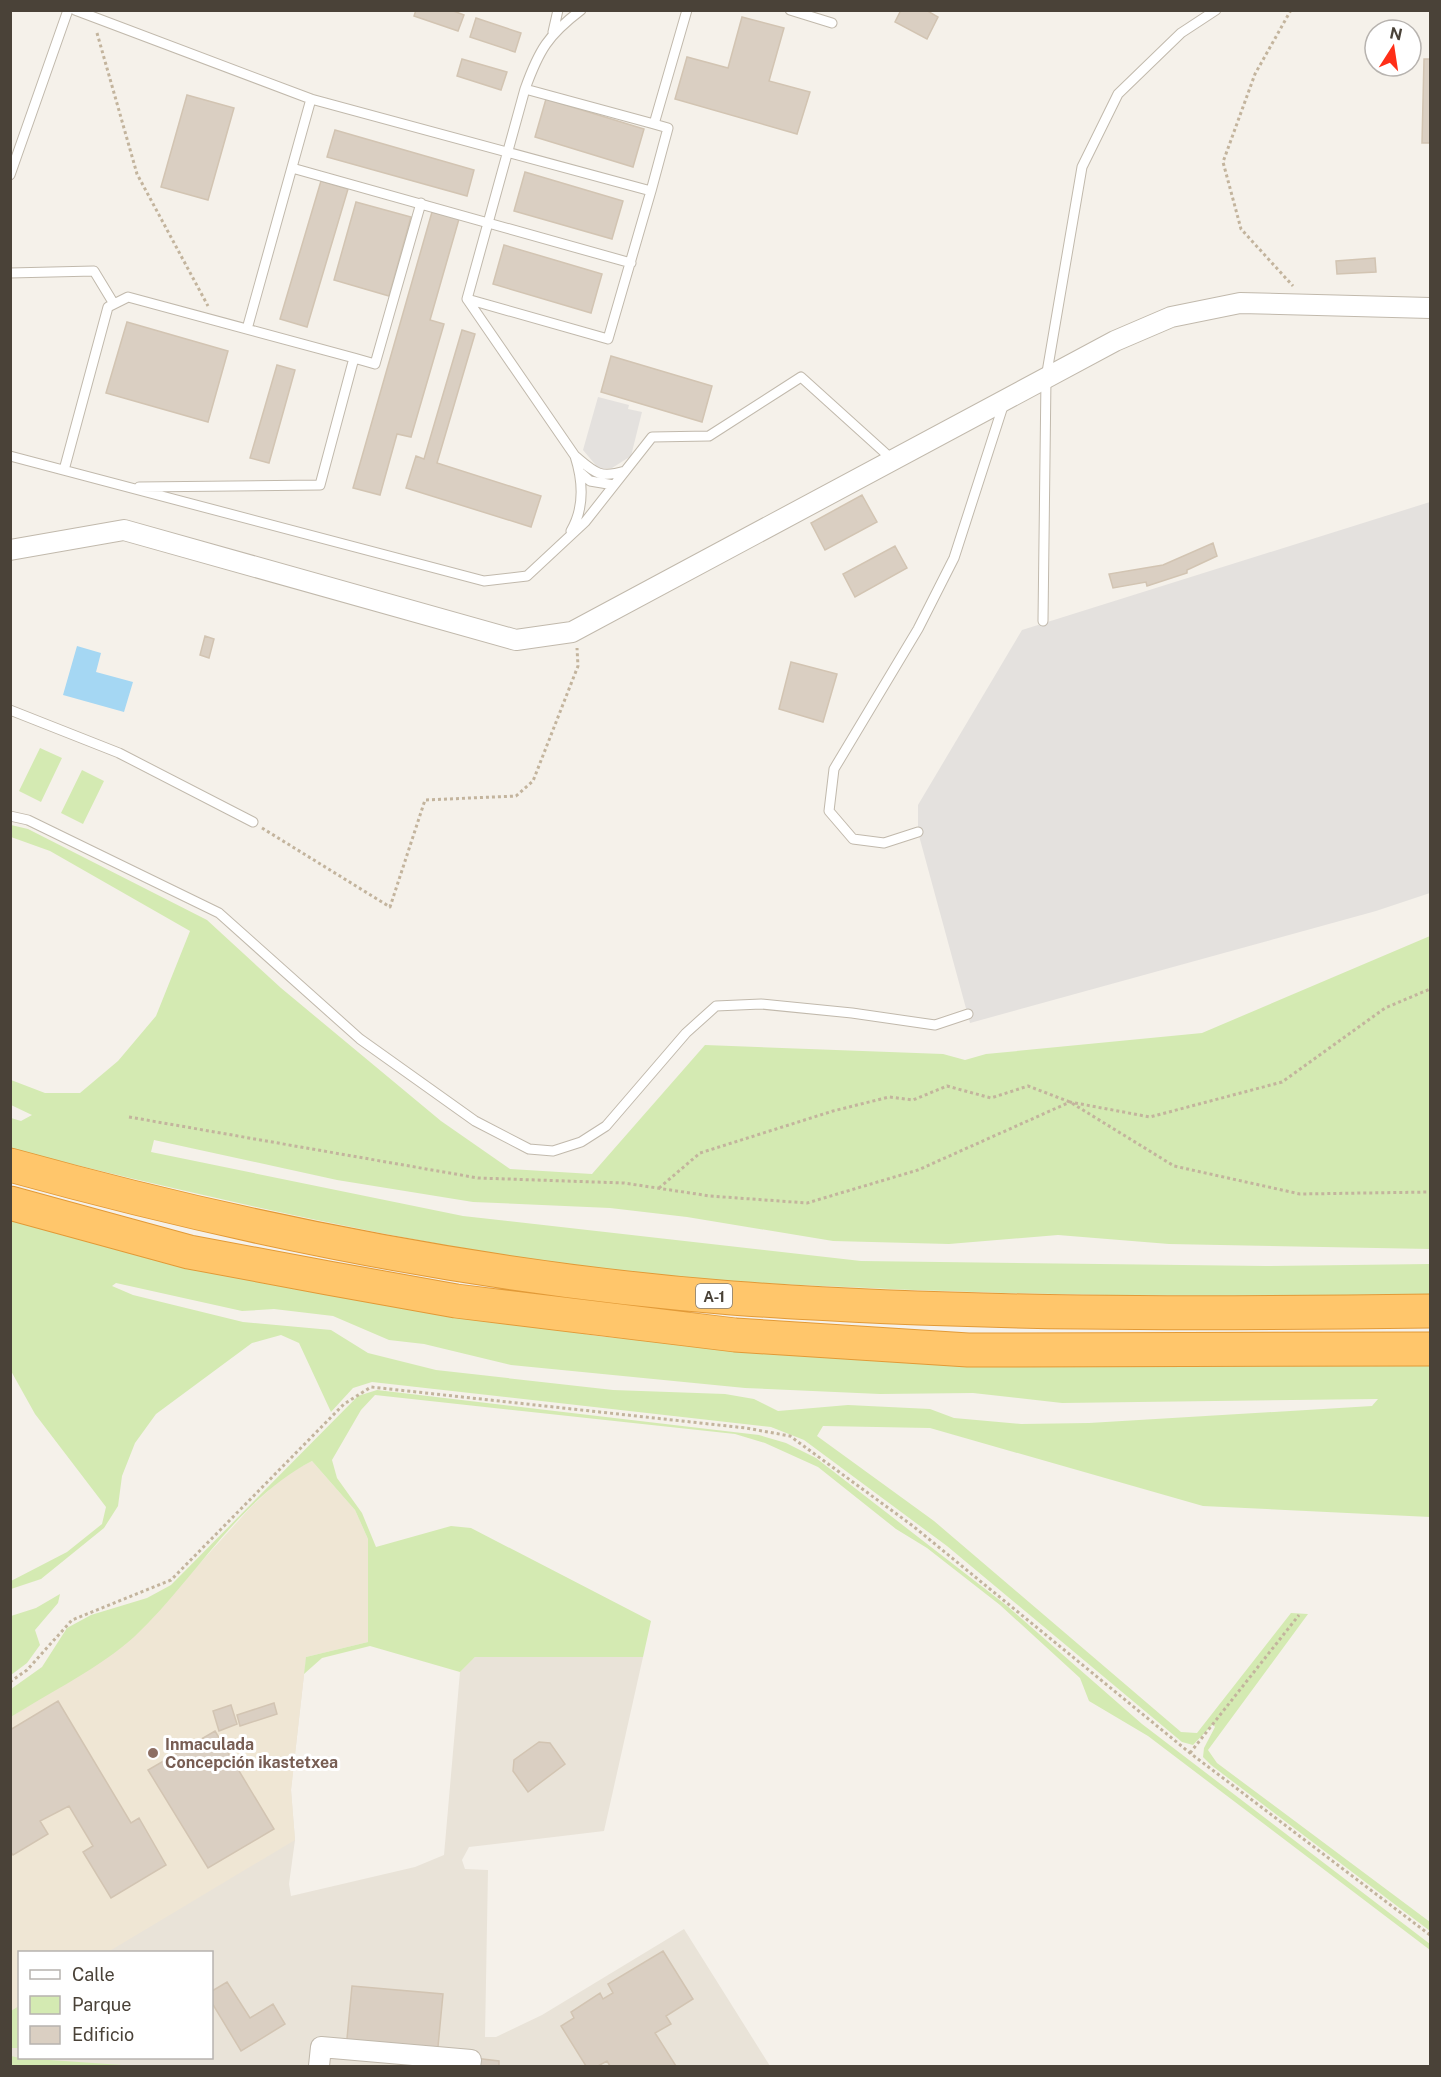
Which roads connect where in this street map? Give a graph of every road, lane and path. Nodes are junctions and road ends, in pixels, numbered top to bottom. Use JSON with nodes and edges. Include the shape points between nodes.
{"nodes":[{"id":1,"x":69,"y":10,"type":"edge"},
{"id":2,"x":75,"y":10,"type":"edge"},
{"id":3,"x":558,"y":10,"type":"edge"},
{"id":4,"x":581,"y":10,"type":"edge"},
{"id":5,"x":687,"y":10,"type":"edge"},
{"id":6,"x":790,"y":10,"type":"edge"},
{"id":7,"x":1216,"y":10,"type":"edge"},
{"id":8,"x":1291,"y":10,"type":"edge"},
{"id":9,"x":92,"y":17,"type":"junction"},
{"id":10,"x":832,"y":23,"type":"dead end"},
{"id":11,"x":553,"y":32,"type":"junction"},
{"id":12,"x":525,"y":89,"type":"junction"},
{"id":13,"x":311,"y":99,"type":"junction"},
{"id":14,"x":654,"y":124,"type":"junction"},
{"id":15,"x":507,"y":153,"type":"junction"},
{"id":16,"x":292,"y":168,"type":"junction"},
{"id":17,"x":10,"y":175,"type":"edge"},
{"id":18,"x":651,"y":191,"type":"junction"},
{"id":19,"x":421,"y":203,"type":"junction"},
{"id":20,"x":488,"y":222,"type":"junction"},
{"id":21,"x":631,"y":263,"type":"junction"},
{"id":22,"x":10,"y":273,"type":"edge"},
{"id":23,"x":467,"y":299,"type":"junction"},
{"id":24,"x":114,"y":304,"type":"junction"},
{"id":25,"x":1310,"y":305,"type":"junction"},
{"id":26,"x":1431,"y":308,"type":"edge"},
{"id":27,"x":217,"y":321,"type":"junction"},
{"id":28,"x":247,"y":329,"type":"junction"},
{"id":29,"x":354,"y":358,"type":"junction"},
{"id":30,"x":1046,"y":378,"type":"junction"},
{"id":31,"x":1005,"y":400,"type":"junction"},
{"id":32,"x":10,"y":456,"type":"edge"},
{"id":33,"x":575,"y":456,"type":"junction"},
{"id":34,"x":894,"y":461,"type":"junction"},
{"id":35,"x":64,"y":470,"type":"junction"},
{"id":36,"x":625,"y":471,"type":"junction"},
{"id":37,"x":580,"y":474,"type":"junction"},
{"id":38,"x":614,"y":486,"type":"junction"},
{"id":39,"x":126,"y":487,"type":"junction"},
{"id":40,"x":567,"y":537,"type":"junction"},
{"id":41,"x":10,"y":550,"type":"edge"},
{"id":42,"x":1043,"y":621,"type":"dead end"},
{"id":43,"x":577,"y":630,"type":"junction"},
{"id":44,"x":10,"y":710,"type":"edge"},
{"id":45,"x":10,"y":816,"type":"edge"},
{"id":46,"x":253,"y":822,"type":"joint"},
{"id":47,"x":918,"y":832,"type":"dead end"},
{"id":48,"x":1431,"y":989,"type":"edge"},
{"id":49,"x":968,"y":1014,"type":"dead end"},
{"id":50,"x":1070,"y":1102,"type":"junction"},
{"id":51,"x":129,"y":1117,"type":"dead end"},
{"id":52,"x":10,"y":1165,"type":"edge"},
{"id":53,"x":658,"y":1189,"type":"junction"},
{"id":54,"x":1431,"y":1192,"type":"edge"},
{"id":55,"x":10,"y":1203,"type":"edge"},
{"id":56,"x":1431,"y":1311,"type":"edge"},
{"id":57,"x":1431,"y":1349,"type":"edge"},
{"id":58,"x":1299,"y":1615,"type":"dead end"},
{"id":59,"x":10,"y":1682,"type":"edge"},
{"id":60,"x":1190,"y":1754,"type":"junction"},
{"id":61,"x":1431,"y":1935,"type":"edge"},
{"id":62,"x":319,"y":2067,"type":"edge"},
{"id":63,"x":470,"y":2067,"type":"edge"}],
"edges":[{"from":1,"to":17,"type":"lane"},
{"from":2,"to":9,"type":"lane"},
{"from":3,"to":11,"type":"lane"},
{"from":4,"to":11,"type":"lane"},
{"from":5,"to":14,"type":"lane"},
{"from":6,"to":10,"type":"lane"},
{"from":7,"to":30,"type":"lane","via":[[1181,33],[1118,94],[1082,167]]},
{"from":8,"to":25,"type":"path","via":[[1256,74],[1223,162],[1241,229]]},
{"from":9,"to":13,"type":"lane"},
{"from":9,"to":27,"type":"path","via":[[137,174]]},
{"from":11,"to":12,"type":"lane"},
{"from":12,"to":14,"type":"lane"},
{"from":12,"to":15,"type":"lane"},
{"from":13,"to":15,"type":"lane"},
{"from":13,"to":16,"type":"lane"},
{"from":14,"to":18,"type":"lane","via":[[668,128]]},
{"from":15,"to":18,"type":"lane"},
{"from":15,"to":20,"type":"lane"},
{"from":16,"to":19,"type":"lane"},
{"from":16,"to":28,"type":"lane"},
{"from":18,"to":21,"type":"lane"},
{"from":19,"to":20,"type":"lane"},
{"from":19,"to":29,"type":"lane","via":[[375,364]]},
{"from":20,"to":21,"type":"lane"},
{"from":20,"to":23,"type":"lane"},
{"from":21,"to":23,"type":"lane","via":[[608,339]]},
{"from":22,"to":24,"type":"lane","via":[[93,271]]},
{"from":23,"to":33,"type":"lane"},
{"from":24,"to":27,"type":"lane","via":[[128,297]]},
{"from":24,"to":35,"type":"lane","via":[[108,307]]},
{"from":25,"to":26,"type":"street"},
{"from":25,"to":30,"type":"street","via":[[1240,303],[1171,316]]},
{"from":27,"to":28,"type":"lane"},
{"from":28,"to":29,"type":"lane"},
{"from":29,"to":39,"type":"lane","via":[[320,485]]},
{"from":30,"to":31,"type":"street"},
{"from":30,"to":42,"type":"lane"},
{"from":31,"to":34,"type":"street"},
{"from":31,"to":47,"type":"lane","via":[[954,558],[918,629],[834,769],[829,811],[853,839],[884,843]]},
{"from":32,"to":35,"type":"lane"},
{"from":33,"to":36,"type":"lane","via":[[597,474],[610,476]]},
{"from":33,"to":37,"type":"lane"},
{"from":34,"to":36,"type":"lane","via":[[801,377],[709,436],[652,437]]},
{"from":34,"to":43,"type":"street"},
{"from":35,"to":39,"type":"lane"},
{"from":36,"to":38,"type":"lane"},
{"from":37,"to":38,"type":"lane","via":[[590,481]]},
{"from":37,"to":40,"type":"lane","via":[[580,508]]},
{"from":38,"to":40,"type":"lane","via":[[585,522]]},
{"from":39,"to":40,"type":"lane","via":[[484,581],[527,576]]},
{"from":41,"to":43,"type":"street","via":[[124,530],[516,640]]},
{"from":43,"to":46,"type":"path","via":[[578,666],[533,781],[516,796],[425,800],[390,907]]},
{"from":44,"to":46,"type":"lane","via":[[119,753]]},
{"from":45,"to":49,"type":"lane","via":[[28,820],[219,912],[360,1039],[475,1121],[529,1149],[553,1151],[581,1142],[606,1126],[686,1033],[716,1006],[761,1004],[935,1025]]},
{"from":48,"to":50,"type":"path","via":[[1385,1008],[1282,1082],[1150,1117]]},
{"from":50,"to":53,"type":"path","via":[[918,1170],[807,1203]]},
{"from":50,"to":53,"type":"path","via":[[1028,1086],[992,1098],[947,1086],[914,1100],[889,1097],[700,1153]]},
{"from":50,"to":54,"type":"path","via":[[1174,1166],[1300,1194]]},
{"from":51,"to":53,"type":"path","via":[[478,1178],[624,1183]]},
{"from":52,"to":56,"type":"highway","number":"A-1","via":[[195,1213],[468,1265],[607,1285],[980,1311]]},
{"from":55,"to":57,"type":"highway","number":"A-1","via":[[189,1251],[328,1278],[456,1300],[735,1335],[968,1350]]},
{"from":58,"to":60,"type":"path"},
{"from":59,"to":60,"type":"path","via":[[27,1670],[72,1620],[171,1580],[344,1404],[371,1387],[790,1436],[913,1526]]},
{"from":60,"to":61,"type":"path"},
{"from":62,"to":63,"type":"street","via":[[321,2047],[471,2060]]}]}
